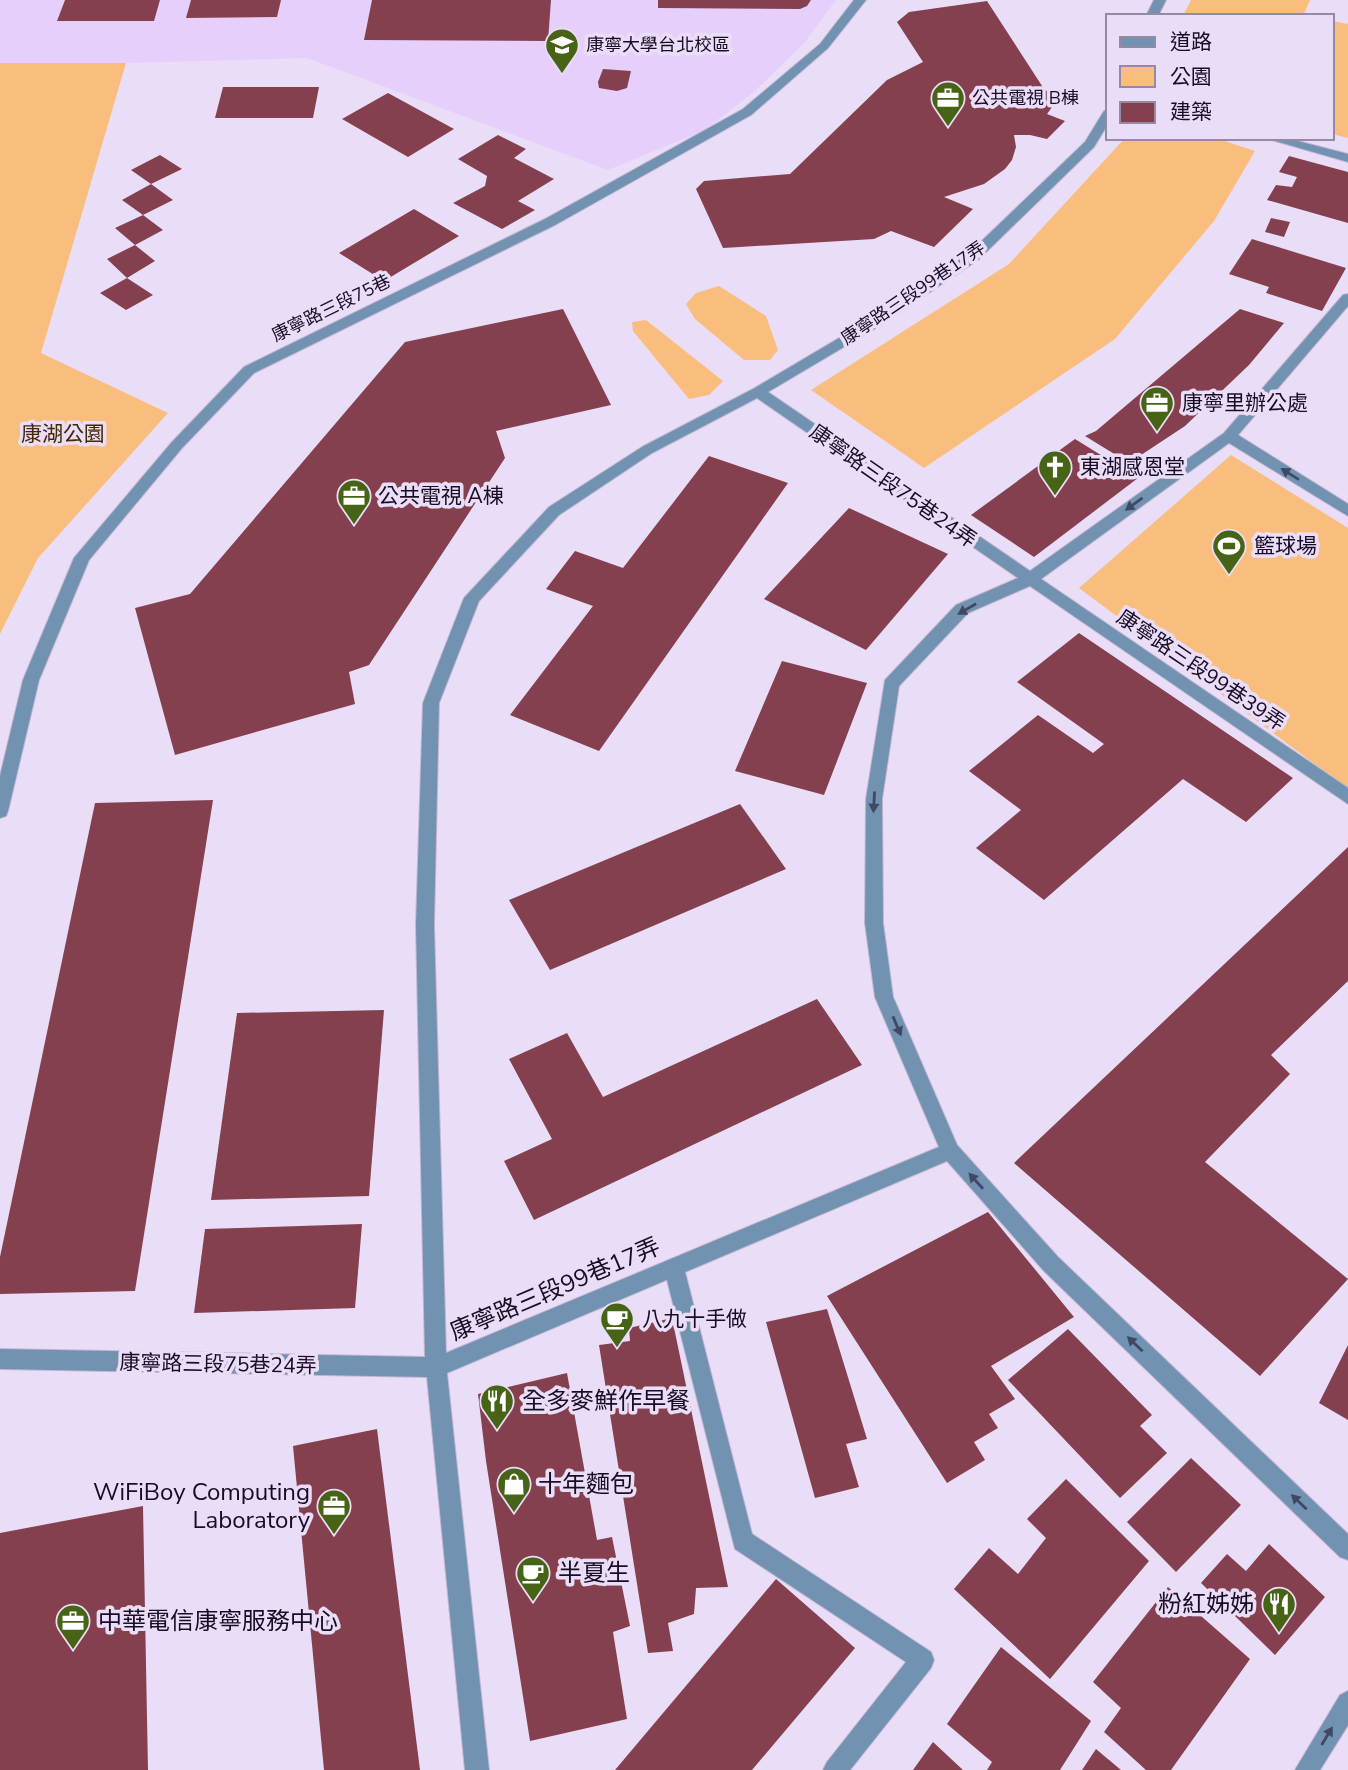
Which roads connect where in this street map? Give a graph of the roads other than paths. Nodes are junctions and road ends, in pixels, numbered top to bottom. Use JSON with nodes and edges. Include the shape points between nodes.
{"nodes":[{"id":1,"x":860,"y":0,"type":"edge"},
{"id":2,"x":1106,"y":117,"type":"edge"},
{"id":3,"x":1279,"y":140,"type":"edge"},
{"id":4,"x":1348,"y":158,"type":"edge"},
{"id":5,"x":1348,"y":298,"type":"edge"},
{"id":6,"x":758,"y":392,"type":"junction"},
{"id":7,"x":1229,"y":436,"type":"junction"},
{"id":8,"x":1348,"y":510,"type":"edge"},
{"id":9,"x":1029,"y":580,"type":"junction"},
{"id":10,"x":1348,"y":797,"type":"edge"},
{"id":11,"x":0,"y":811,"type":"edge"},
{"id":12,"x":950,"y":1151,"type":"junction"},
{"id":13,"x":674,"y":1268,"type":"junction"},
{"id":14,"x":0,"y":1359,"type":"edge"},
{"id":15,"x":436,"y":1367,"type":"junction"},
{"id":16,"x":1348,"y":1549,"type":"edge"},
{"id":17,"x":1348,"y":1703,"type":"edge"},
{"id":18,"x":477,"y":1770,"type":"edge"},
{"id":19,"x":835,"y":1770,"type":"edge"},
{"id":20,"x":1307,"y":1770,"type":"edge"}],
"edges":[{"from":1,"to":11,"type":"street","name":"康寧路三段75巷","via":[[824,46],[747,112],[550,222],[249,370],[177,445],[82,558],[31,680]]},
{"from":2,"to":6,"type":"street","name":"康寧路三段99巷17弄","via":[[1090,144],[972,257],[871,325]]},
{"from":3,"to":4,"type":"street"},
{"from":5,"to":7,"type":"street"},
{"from":6,"to":9,"type":"street","name":"康寧路三段75巷24弄"},
{"from":6,"to":15,"type":"street","name":"康寧路三段99巷17弄","via":[[647,450],[554,511],[472,598],[431,703],[425,925]]},
{"from":8,"to":7,"type":"street","one_way":true},
{"from":7,"to":9,"type":"street","one_way":true},
{"from":9,"to":10,"type":"street","name":"康寧路三段99巷39弄"},
{"from":9,"to":12,"type":"street","one_way":true,"via":[[962,609],[891,684],[874,799],[874,923],[884,997]]},
{"from":12,"to":13,"type":"street","name":"康寧路三段99巷17弄"},
{"from":16,"to":12,"type":"street","one_way":true,"via":[[1051,1264]]},
{"from":13,"to":15,"type":"street","name":"康寧路三段99巷17弄"},
{"from":13,"to":19,"type":"street","via":[[743,1541],[923,1660]]},
{"from":14,"to":15,"type":"street","name":"康寧路三段75巷24弄"},
{"from":15,"to":18,"type":"street","name":"康寧路三段99巷17弄"},
{"from":20,"to":17,"type":"street","one_way":true}]}
